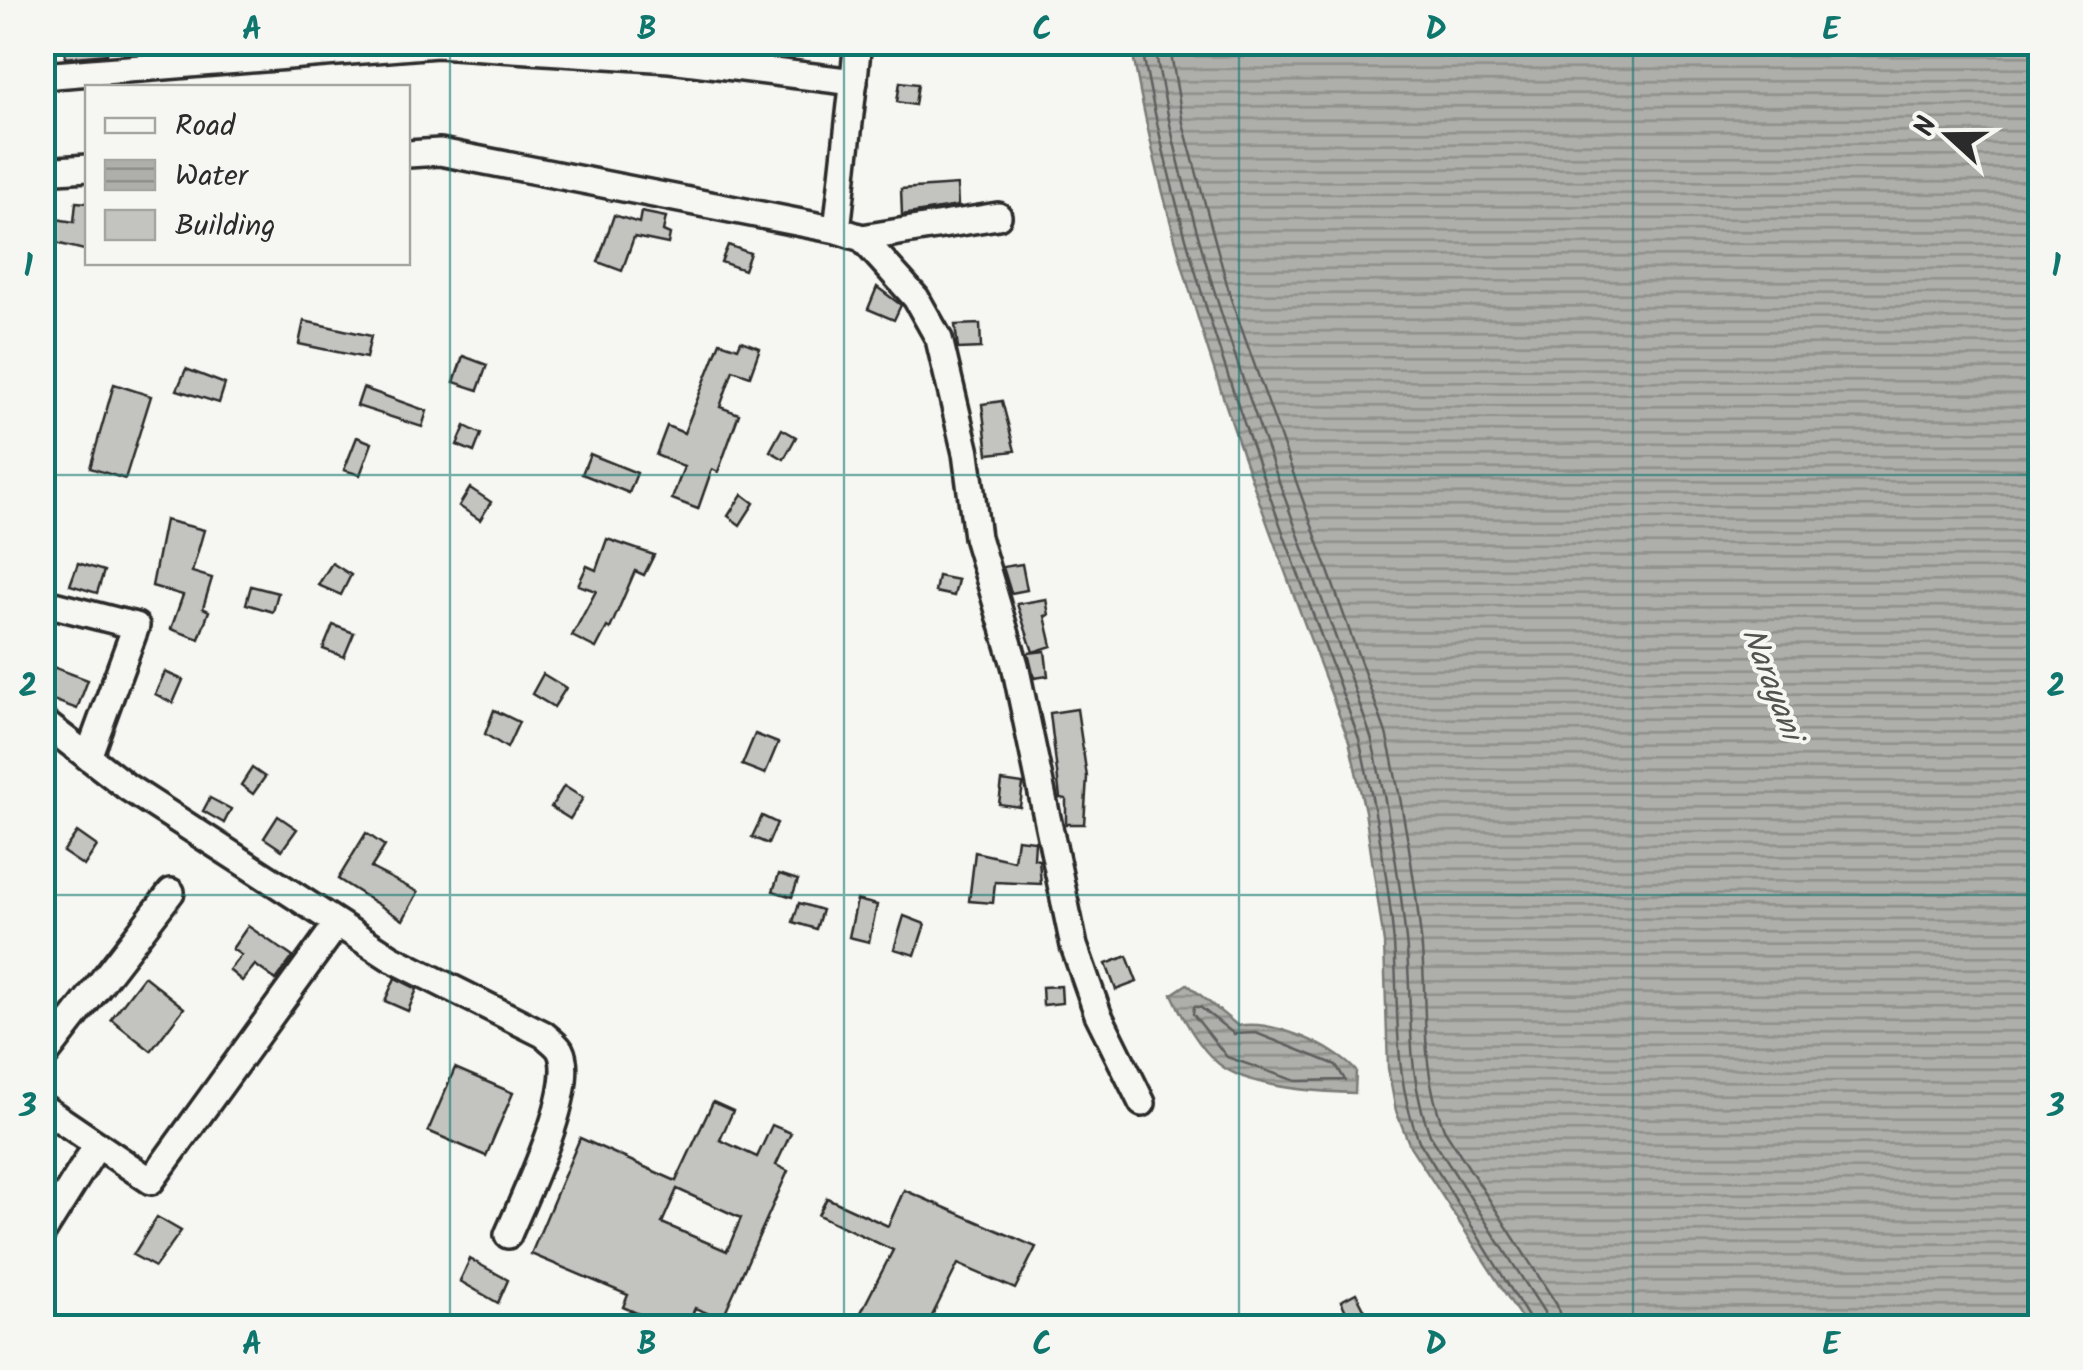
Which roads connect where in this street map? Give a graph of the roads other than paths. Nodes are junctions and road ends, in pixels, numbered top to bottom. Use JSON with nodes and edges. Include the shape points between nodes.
{"nodes":[{"id":1,"x":858,"y":42,"type":"edge"},
{"id":2,"x":42,"y":76,"type":"edge"},
{"id":3,"x":854,"y":82,"type":"junction"},
{"id":4,"x":410,"y":154,"type":"edge"},
{"id":5,"x":85,"y":168,"type":"edge"},
{"id":6,"x":42,"y":171,"type":"edge"},
{"id":7,"x":998,"y":216,"type":"dead end"},
{"id":8,"x":837,"y":230,"type":"junction"},
{"id":9,"x":862,"y":238,"type":"junction"},
{"id":10,"x":42,"y":602,"type":"edge"},
{"id":11,"x":42,"y":722,"type":"edge"},
{"id":12,"x":88,"y":757,"type":"junction"},
{"id":13,"x":171,"y":892,"type":"dead end"},
{"id":14,"x":337,"y":924,"type":"junction"},
{"id":15,"x":42,"y":1060,"type":"edge"},
{"id":16,"x":1142,"y":1103,"type":"dead end"},
{"id":17,"x":42,"y":1107,"type":"edge"},
{"id":18,"x":98,"y":1145,"type":"junction"},
{"id":19,"x":42,"y":1232,"type":"edge"},
{"id":20,"x":508,"y":1235,"type":"dead end"}],
"edges":[{"from":1,"to":3,"type":"street"},
{"from":2,"to":3,"type":"street","via":[[437,44],[670,59]]},
{"from":3,"to":8,"type":"street"},
{"from":4,"to":8,"type":"street","via":[[440,152]]},
{"from":5,"to":6,"type":"street"},
{"from":7,"to":9,"type":"street"},
{"from":8,"to":9,"type":"street"},
{"from":9,"to":16,"type":"street","via":[[916,298],[939,339],[966,453],[977,537],[1015,664],[1074,946],[1098,1014]]},
{"from":10,"to":12,"type":"street","via":[[136,626]]},
{"from":11,"to":12,"type":"street"},
{"from":12,"to":14,"type":"street"},
{"from":13,"to":15,"type":"street"},
{"from":14,"to":18,"type":"street","via":[[151,1181]]},
{"from":14,"to":20,"type":"street","via":[[390,958],[544,1034],[560,1051],[558,1101]]},
{"from":17,"to":18,"type":"street"},
{"from":18,"to":19,"type":"street"}]}
